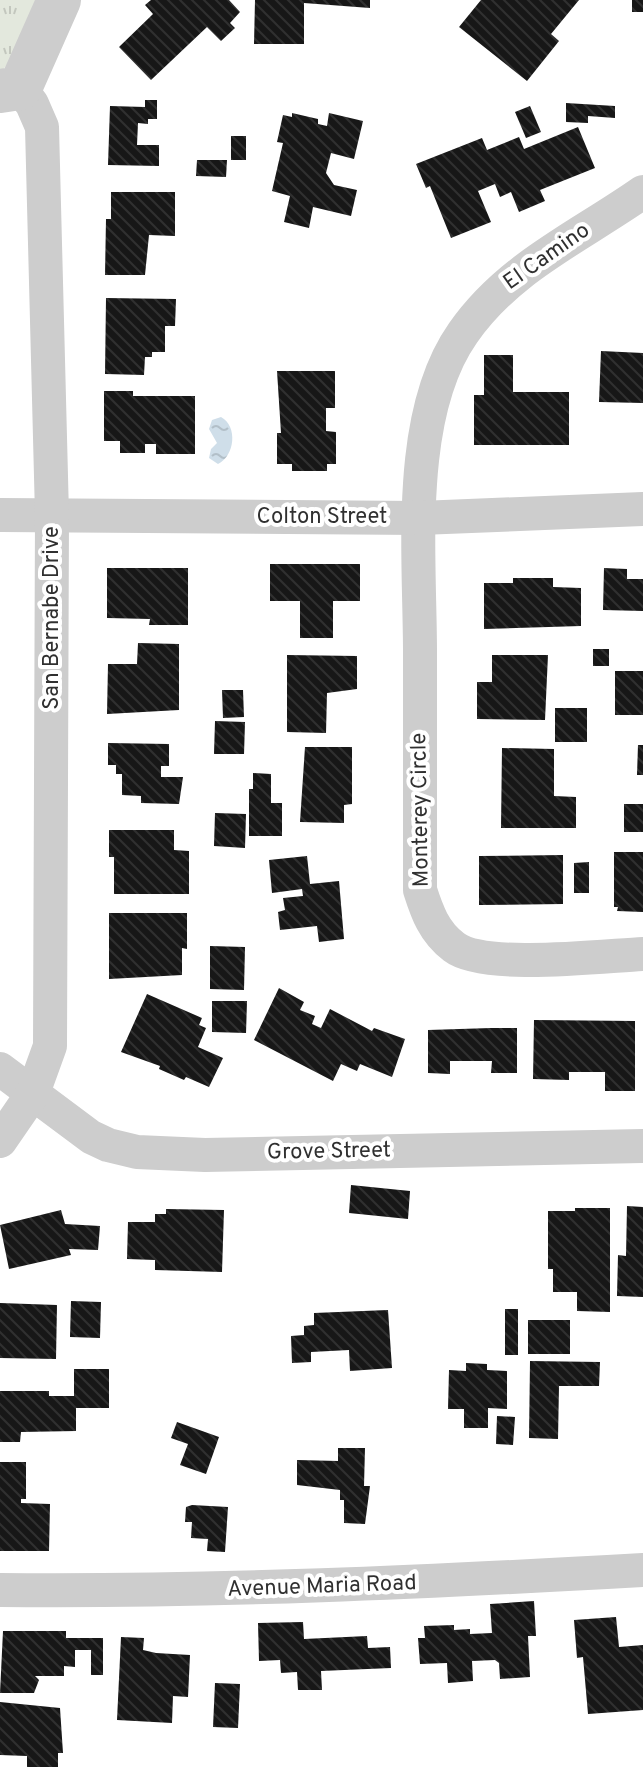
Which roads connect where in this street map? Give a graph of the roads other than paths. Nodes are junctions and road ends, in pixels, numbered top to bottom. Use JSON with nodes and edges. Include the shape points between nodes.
{"nodes":[{"id":1,"x":59,"y":0,"type":"edge"},
{"id":2,"x":10,"y":89,"type":"edge"},
{"id":3,"x":643,"y":192,"type":"edge"},
{"id":4,"x":643,"y":509,"type":"edge"},
{"id":5,"x":0,"y":515,"type":"edge"},
{"id":6,"x":52,"y":515,"type":"junction"},
{"id":7,"x":420,"y":518,"type":"junction"},
{"id":8,"x":643,"y":954,"type":"edge"},
{"id":9,"x":0,"y":1069,"type":"edge"},
{"id":10,"x":33,"y":1093,"type":"junction"},
{"id":11,"x":0,"y":1141,"type":"edge"},
{"id":12,"x":643,"y":1146,"type":"edge"},
{"id":13,"x":643,"y":1570,"type":"edge"},
{"id":14,"x":0,"y":1590,"type":"edge"}],
"edges":[{"from":1,"to":2,"type":"street"},
{"from":2,"to":6,"type":"street","name":"San Bernabe Drive","via":[[32,104],[42,127]]},
{"from":3,"to":7,"type":"street","name":"El Camino","via":[[530,264],[495,293],[462,334],[438,382],[425,444]]},
{"from":4,"to":7,"type":"street","name":"Colton Street"},
{"from":5,"to":6,"type":"street","name":"Colton Street"},
{"from":6,"to":7,"type":"street","name":"Colton Street"},
{"from":6,"to":10,"type":"street","name":"San Bernabe Drive","via":[[50,1046]]},
{"from":7,"to":8,"type":"street","name":"Monterey Circle","via":[[420,890],[428,916],[456,949],[474,957]]},
{"from":9,"to":10,"type":"street","name":"Grove Street"},
{"from":10,"to":11,"type":"street","name":"San Bernabe Drive"},
{"from":10,"to":12,"type":"street","name":"Grove Street","via":[[91,1137],[137,1152]]},
{"from":13,"to":14,"type":"street","name":"Avenue Maria Road","via":[[170,1592]]}]}
